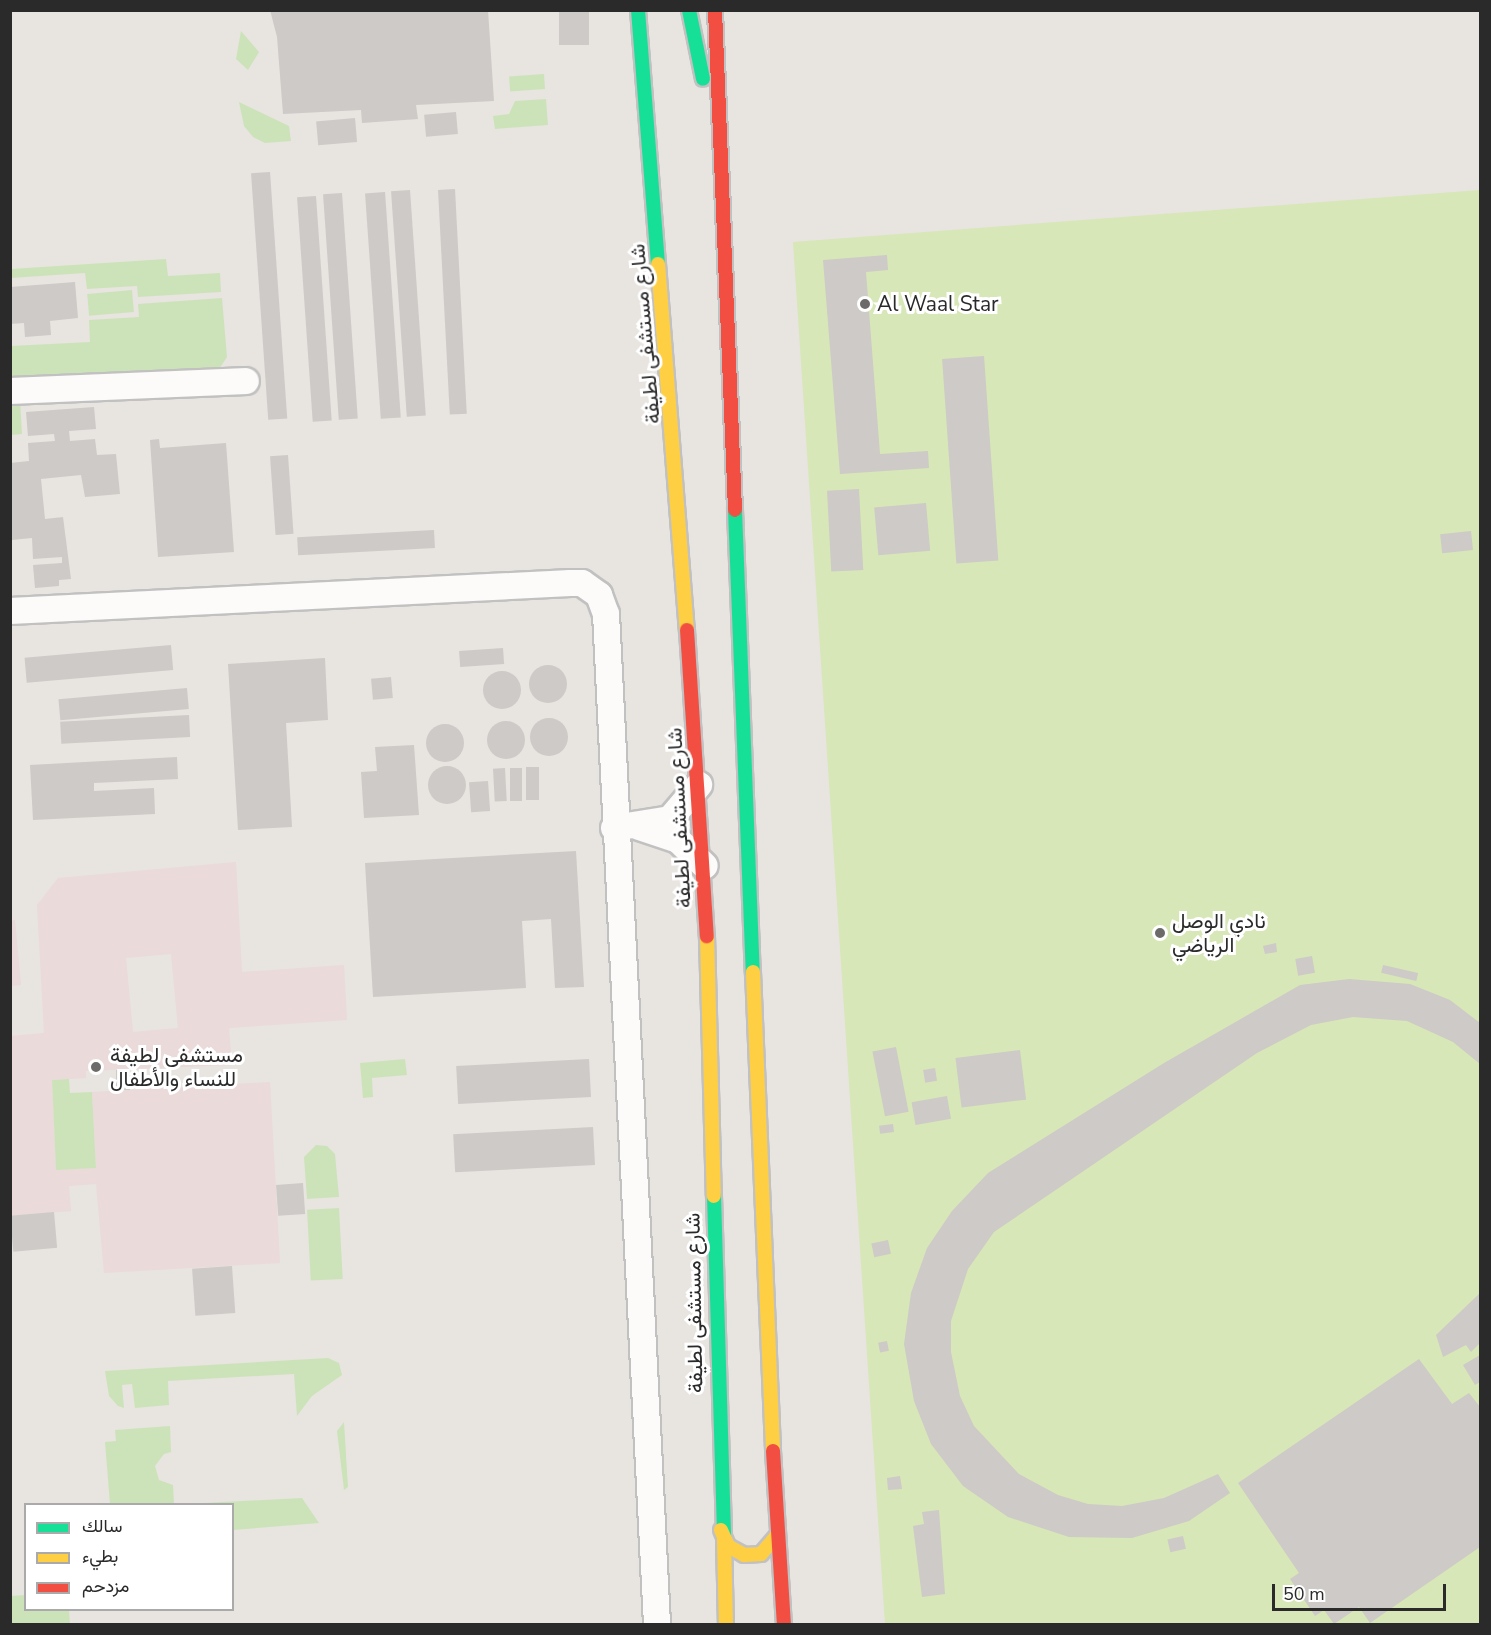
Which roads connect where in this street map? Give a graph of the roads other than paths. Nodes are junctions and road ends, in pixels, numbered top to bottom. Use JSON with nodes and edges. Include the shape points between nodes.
{"nodes":[{"id":1,"x":638,"y":10,"type":"edge"},
{"id":2,"x":689,"y":10,"type":"edge"},
{"id":3,"x":715,"y":10,"type":"edge"},
{"id":4,"x":723,"y":154,"type":"junction"},
{"id":5,"x":246,"y":381,"type":"dead end"},
{"id":6,"x":10,"y":391,"type":"edge"},
{"id":7,"x":10,"y":611,"type":"edge"},
{"id":8,"x":699,"y":785,"type":"junction"},
{"id":9,"x":626,"y":828,"type":"junction"},
{"id":10,"x":705,"y":866,"type":"junction"},
{"id":11,"x":721,"y":1530,"type":"junction"},
{"id":12,"x":776,"y":1537,"type":"junction"},
{"id":13,"x":657,"y":1624,"type":"edge"},
{"id":14,"x":726,"y":1624,"type":"edge"},
{"id":15,"x":784,"y":1624,"type":"edge"}],
"edges":[{"from":1,"to":8,"type":"main road","name":"شارع مستشفى لطيفة"},
{"from":2,"to":4,"type":"main road"},
{"from":3,"to":4,"type":"main road"},
{"from":4,"to":12,"type":"main road","via":[[733,520]]},
{"from":5,"to":6,"type":"street"},
{"from":7,"to":9,"type":"street","via":[[582,583],[599,595],[606,614]]},
{"from":8,"to":9,"type":"street","via":[[670,819]]},
{"from":8,"to":10,"type":"main road","name":"شارع مستشفى لطيفة"},
{"from":9,"to":10,"type":"street","via":[[678,840]]},
{"from":9,"to":13,"type":"street"},
{"from":10,"to":11,"type":"main road","name":"شارع مستشفى لطيفة"},
{"from":11,"to":12,"type":"main road","via":[[728,1546],[744,1555],[761,1554]]},
{"from":11,"to":14,"type":"main road","name":"شارع مستشفى لطيفة"},
{"from":12,"to":15,"type":"main road"}]}
